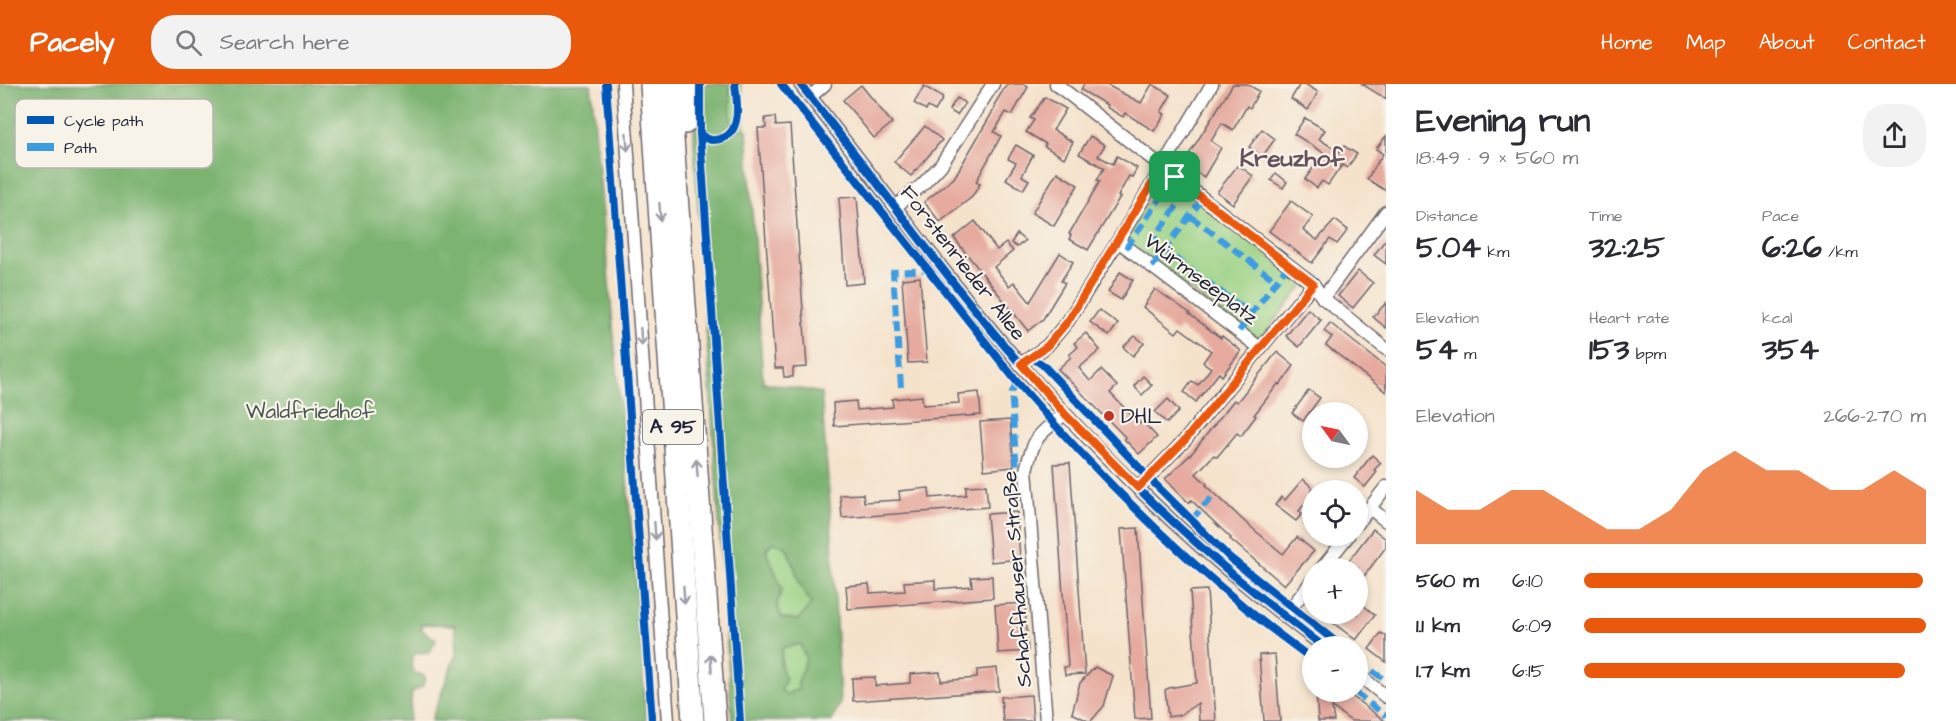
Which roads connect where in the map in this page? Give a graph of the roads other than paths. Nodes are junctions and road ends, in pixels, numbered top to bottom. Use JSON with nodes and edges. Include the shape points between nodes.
{"nodes":[{"id":1,"x":622,"y":84,"type":"edge"},
{"id":2,"x":651,"y":84,"type":"edge"},
{"id":3,"x":669,"y":84,"type":"edge"},
{"id":4,"x":685,"y":84,"type":"edge"},
{"id":5,"x":800,"y":84,"type":"edge"},
{"id":6,"x":825,"y":84,"type":"edge"},
{"id":7,"x":993,"y":84,"type":"edge"},
{"id":8,"x":1056,"y":84,"type":"edge"},
{"id":9,"x":1212,"y":84,"type":"edge"},
{"id":10,"x":810,"y":97,"type":"junction"},
{"id":11,"x":1162,"y":167,"type":"junction"},
{"id":12,"x":895,"y":207,"type":"junction"},
{"id":13,"x":1386,"y":212,"type":"edge"},
{"id":14,"x":680,"y":225,"type":"junction"},
{"id":15,"x":1118,"y":241,"type":"junction"},
{"id":16,"x":1313,"y":284,"type":"junction"},
{"id":17,"x":1323,"y":298,"type":"junction"},
{"id":18,"x":1260,"y":348,"type":"junction"},
{"id":19,"x":1386,"y":349,"type":"edge"},
{"id":20,"x":1021,"y":364,"type":"junction"},
{"id":21,"x":1065,"y":414,"type":"junction"},
{"id":22,"x":1386,"y":487,"type":"edge"},
{"id":23,"x":1138,"y":488,"type":"junction"},
{"id":24,"x":1370,"y":508,"type":"junction"},
{"id":25,"x":1368,"y":510,"type":"edge"},
{"id":26,"x":1386,"y":521,"type":"edge"},
{"id":27,"x":1340,"y":546,"type":"edge"},
{"id":28,"x":1330,"y":558,"type":"edge"},
{"id":29,"x":1302,"y":594,"type":"edge"},
{"id":30,"x":1285,"y":616,"type":"junction"},
{"id":31,"x":1310,"y":636,"type":"edge"},
{"id":32,"x":1368,"y":682,"type":"edge"},
{"id":33,"x":1386,"y":697,"type":"edge"},
{"id":34,"x":668,"y":721,"type":"edge"},
{"id":35,"x":693,"y":721,"type":"edge"},
{"id":36,"x":715,"y":721,"type":"edge"},
{"id":37,"x":1046,"y":721,"type":"edge"}],
"edges":[{"from":1,"to":34,"type":"street","one_way":true},
{"from":2,"to":35,"type":"highway","number":"A 95","one_way":true},
{"from":3,"to":14,"type":"highway","number":"A 95"},
{"from":4,"to":14,"type":"highway","via":[[686,191]]},
{"from":5,"to":10,"type":"street","name":"Forstenrieder Allee"},
{"from":6,"to":10,"type":"street"},
{"from":7,"to":12,"type":"street","via":[[941,165]]},
{"from":8,"to":11,"type":"street"},
{"from":9,"to":11,"type":"street"},
{"from":10,"to":12,"type":"street","name":"Forstenrieder Allee"},
{"from":11,"to":15,"type":"street"},
{"from":11,"to":16,"type":"street"},
{"from":12,"to":20,"type":"street","name":"Forstenrieder Allee"},
{"from":13,"to":17,"type":"street"},
{"from":36,"to":14,"type":"highway","number":"A 95","one_way":true},
{"from":15,"to":18,"type":"street","name":"Würmseeplatz"},
{"from":15,"to":20,"type":"street","via":[[1068,321],[1047,346]]},
{"from":16,"to":17,"type":"street"},
{"from":16,"to":18,"type":"street"},
{"from":17,"to":19,"type":"street"},
{"from":18,"to":23,"type":"street","via":[[1185,440]]},
{"from":20,"to":21,"type":"street","name":"Forstenrieder Allee"},
{"from":21,"to":23,"type":"street","name":"Forstenrieder Allee"},
{"from":21,"to":37,"type":"street","name":"Schaffhauser Straße","via":[[1037,437],[1026,470]]},
{"from":22,"to":24,"type":"street"},
{"from":23,"to":30,"type":"street","name":"Forstenrieder Allee"},
{"from":24,"to":25,"type":"street"},
{"from":24,"to":26,"type":"street"},
{"from":27,"to":28,"type":"street"},
{"from":29,"to":30,"type":"street"},
{"from":30,"to":31,"type":"street","name":"Forstenrieder Allee"},
{"from":32,"to":33,"type":"street"}]}
